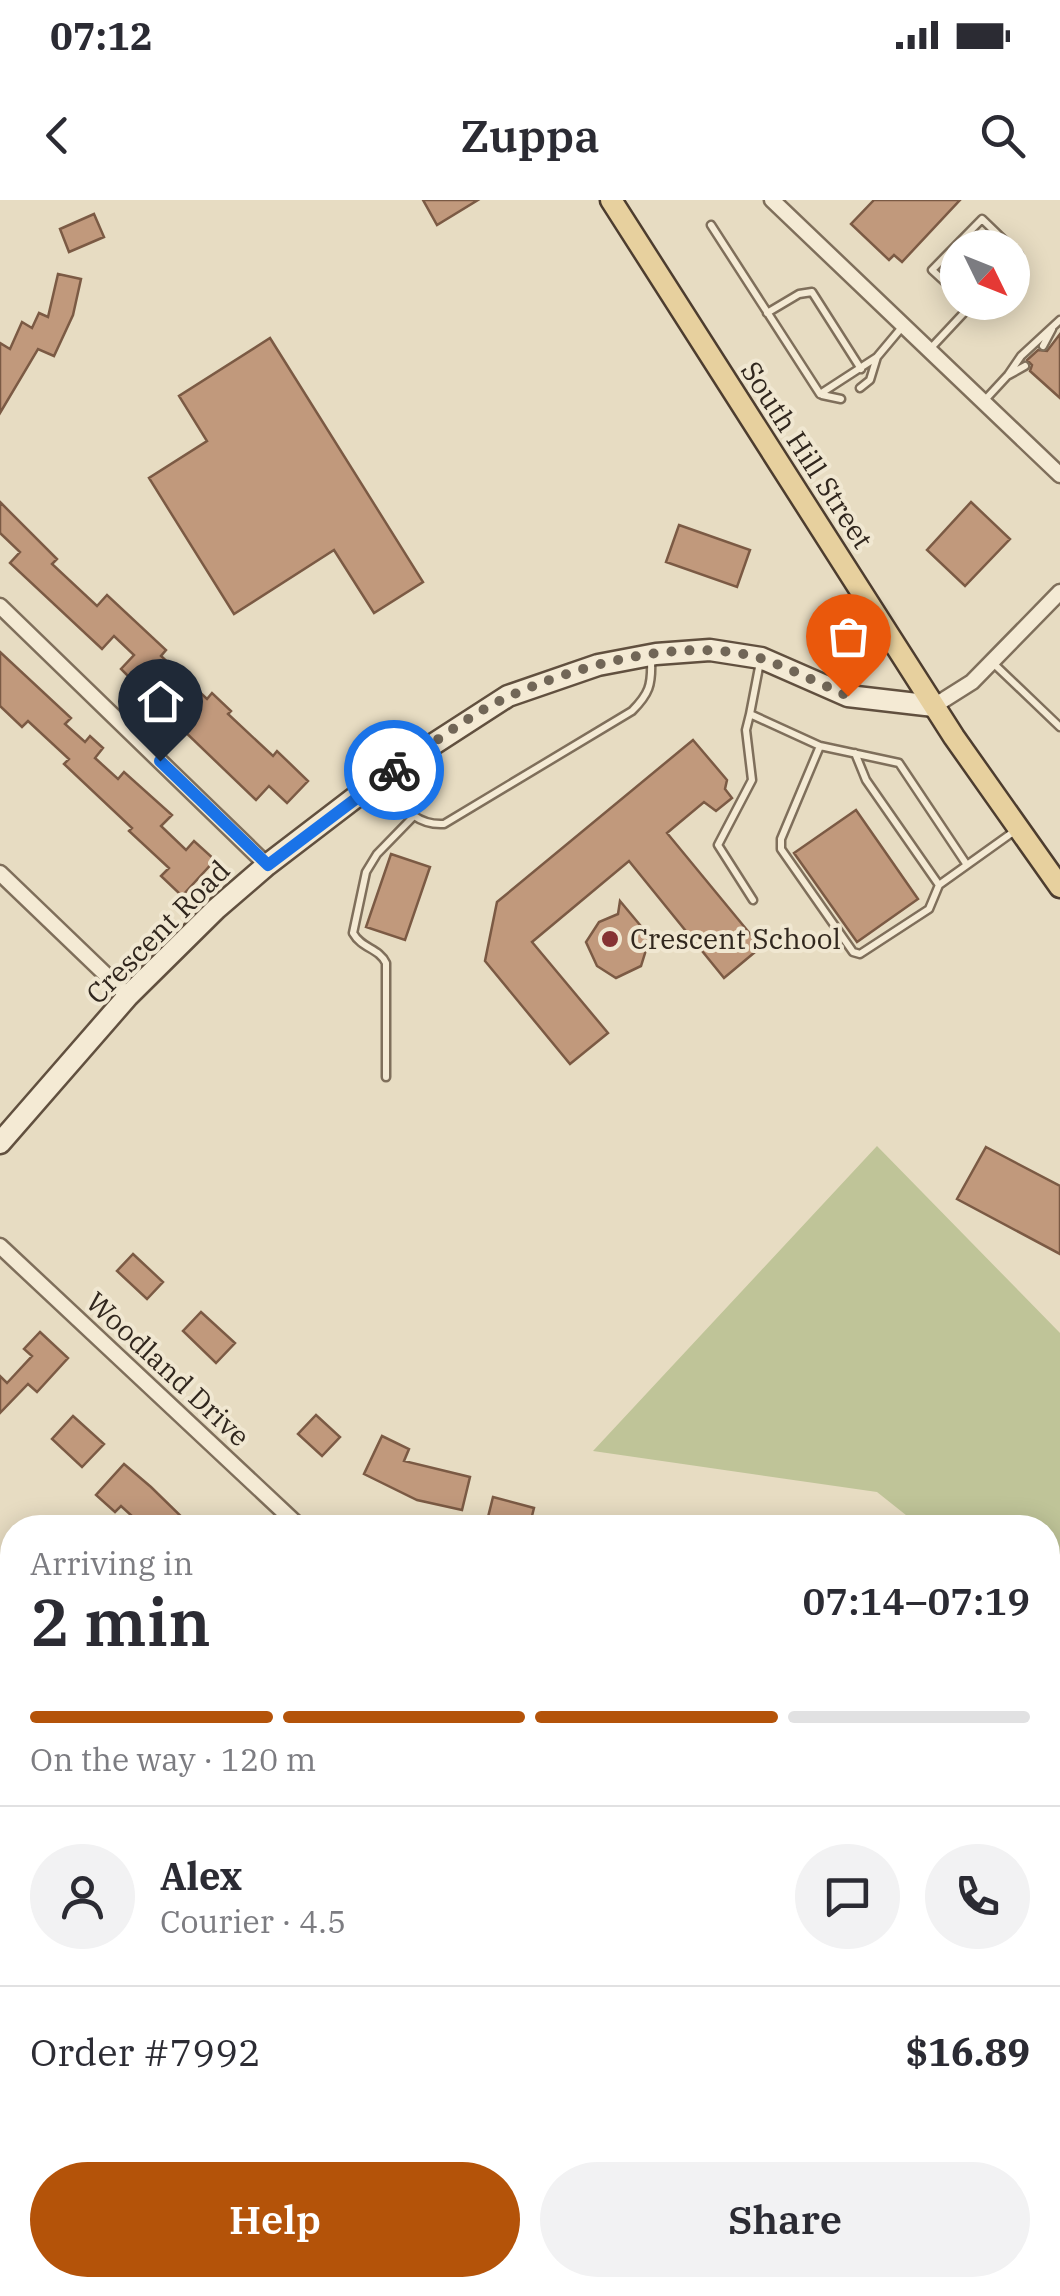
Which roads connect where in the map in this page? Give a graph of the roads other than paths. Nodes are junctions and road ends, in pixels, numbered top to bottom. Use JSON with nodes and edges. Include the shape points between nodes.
{"nodes":[{"id":1,"x":611,"y":200,"type":"edge"},
{"id":2,"x":781,"y":203,"type":"edge"},
{"id":3,"x":711,"y":225,"type":"dead end"},
{"id":4,"x":971,"y":230,"type":"edge"},
{"id":5,"x":993,"y":230,"type":"edge"},
{"id":6,"x":767,"y":313,"type":"junction"},
{"id":7,"x":956,"y":320,"type":"edge"},
{"id":8,"x":1060,"y":320,"type":"edge"},
{"id":9,"x":904,"y":325,"type":"junction"},
{"id":10,"x":1052,"y":328,"type":"junction"},
{"id":11,"x":1043,"y":346,"type":"dead end"},
{"id":12,"x":929,"y":350,"type":"junction"},
{"id":13,"x":877,"y":357,"type":"junction"},
{"id":14,"x":1025,"y":366,"type":"dead end"},
{"id":15,"x":861,"y":369,"type":"junction"},
{"id":16,"x":1008,"y":375,"type":"junction"},
{"id":17,"x":860,"y":388,"type":"dead end"},
{"id":18,"x":820,"y":394,"type":"junction"},
{"id":19,"x":841,"y":400,"type":"dead end"},
{"id":20,"x":984,"y":402,"type":"junction"},
{"id":21,"x":1060,"y":475,"type":"edge"},
{"id":22,"x":1060,"y":592,"type":"edge"},
{"id":23,"x":0,"y":606,"type":"edge"},
{"id":24,"x":650,"y":655,"type":"junction"},
{"id":25,"x":761,"y":658,"type":"junction"},
{"id":26,"x":992,"y":662,"type":"junction"},
{"id":27,"x":934,"y":706,"type":"junction"},
{"id":28,"x":750,"y":714,"type":"junction"},
{"id":29,"x":1060,"y":727,"type":"edge"},
{"id":30,"x":820,"y":746,"type":"junction"},
{"id":31,"x":855,"y":753,"type":"junction"},
{"id":32,"x":378,"y":780,"type":"junction"},
{"id":33,"x":413,"y":817,"type":"junction"},
{"id":34,"x":1016,"y":829,"type":"junction"},
{"id":35,"x":268,"y":865,"type":"junction"},
{"id":36,"x":967,"y":865,"type":"junction"},
{"id":37,"x":0,"y":873,"type":"edge"},
{"id":38,"x":939,"y":885,"type":"junction"},
{"id":39,"x":1060,"y":888,"type":"edge"},
{"id":40,"x":754,"y":900,"type":"dead end"},
{"id":41,"x":128,"y":996,"type":"junction"},
{"id":42,"x":386,"y":1076,"type":"dead end"},
{"id":43,"x":0,"y":1142,"type":"edge"},
{"id":44,"x":0,"y":1246,"type":"edge"},
{"id":45,"x":287,"y":1515,"type":"edge"}],
"edges":[{"from":1,"to":27,"type":"main road","name":"South Hill Street"},
{"from":2,"to":9,"type":"street"},
{"from":3,"to":6,"type":"lane"},
{"from":4,"to":5,"type":"lane","via":[[982,219]]},
{"from":6,"to":15,"type":"lane","via":[[812,292]]},
{"from":6,"to":18,"type":"lane"},
{"from":7,"to":12,"type":"lane"},
{"from":8,"to":10,"type":"lane"},
{"from":9,"to":12,"type":"street"},
{"from":9,"to":13,"type":"lane"},
{"from":10,"to":11,"type":"lane"},
{"from":10,"to":16,"type":"lane"},
{"from":12,"to":20,"type":"street"},
{"from":13,"to":15,"type":"lane"},
{"from":13,"to":17,"type":"lane"},
{"from":14,"to":16,"type":"lane"},
{"from":15,"to":18,"type":"lane"},
{"from":16,"to":20,"type":"lane"},
{"from":18,"to":19,"type":"lane"},
{"from":20,"to":21,"type":"street"},
{"from":22,"to":26,"type":"street"},
{"from":23,"to":35,"type":"street"},
{"from":24,"to":25,"type":"street","name":"Crescent Road","via":[[710,650]]},
{"from":24,"to":32,"type":"street","name":"Crescent Road","via":[[508,696]]},
{"from":24,"to":33,"type":"lane","via":[[648,694],[632,712],[444,824]]},
{"from":25,"to":27,"type":"street","name":"Crescent Road","via":[[848,696]]},
{"from":25,"to":28,"type":"lane"},
{"from":26,"to":27,"type":"street"},
{"from":26,"to":29,"type":"lane"},
{"from":27,"to":34,"type":"main road","name":"South Hill Street"},
{"from":28,"to":30,"type":"lane"},
{"from":28,"to":40,"type":"lane","via":[[752,780],[718,845]]},
{"from":30,"to":31,"type":"lane"},
{"from":30,"to":38,"type":"lane","via":[[781,849],[853,952],[860,954],[929,908]]},
{"from":31,"to":36,"type":"lane","via":[[899,763]]},
{"from":31,"to":38,"type":"lane","via":[[866,780]]},
{"from":32,"to":33,"type":"lane"},
{"from":32,"to":35,"type":"street","name":"Crescent Road"},
{"from":33,"to":42,"type":"lane","via":[[366,872],[353,934],[386,963]]},
{"from":34,"to":36,"type":"lane"},
{"from":34,"to":39,"type":"main road","name":"South Hill Street"},
{"from":35,"to":41,"type":"street","name":"Crescent Road"},
{"from":36,"to":38,"type":"lane"},
{"from":37,"to":41,"type":"street"},
{"from":41,"to":43,"type":"street","name":"Crescent Road"},
{"from":44,"to":45,"type":"street","name":"Woodland Drive"}]}
